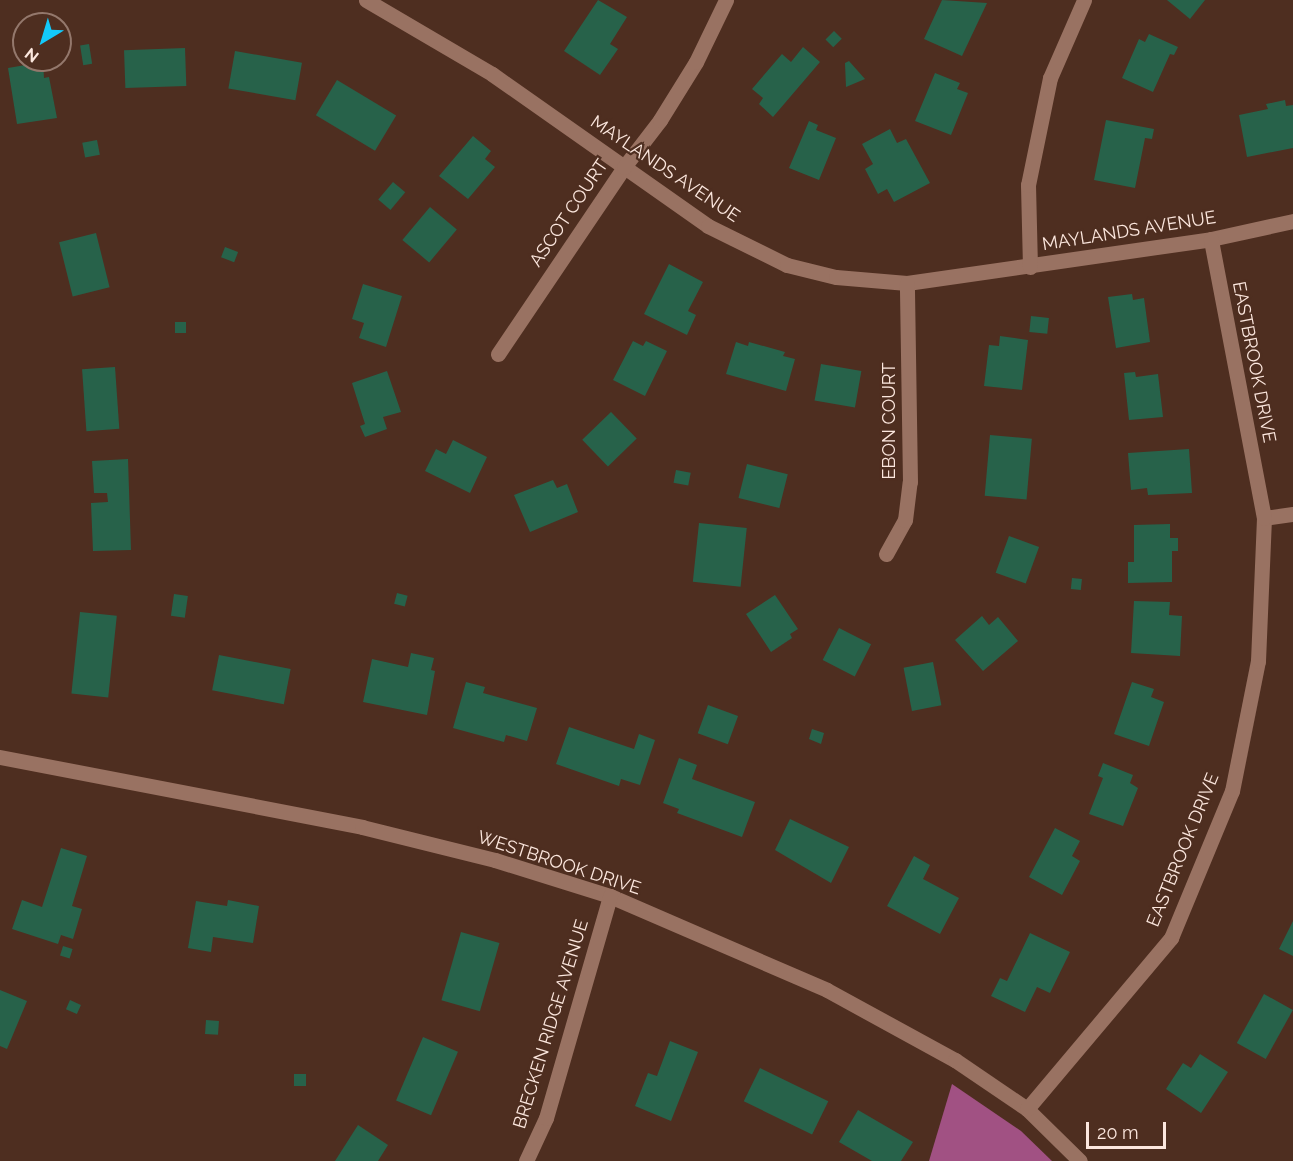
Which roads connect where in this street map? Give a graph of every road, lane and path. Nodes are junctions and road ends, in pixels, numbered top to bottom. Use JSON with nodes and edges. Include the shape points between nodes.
{"nodes":[{"id":1,"x":366,"y":0,"type":"edge"},
{"id":2,"x":726,"y":0,"type":"edge"},
{"id":3,"x":1084,"y":0,"type":"edge"},
{"id":4,"x":624,"y":167,"type":"junction"},
{"id":5,"x":1293,"y":221,"type":"edge"},
{"id":6,"x":1211,"y":239,"type":"junction"},
{"id":7,"x":1030,"y":267,"type":"junction"},
{"id":8,"x":907,"y":283,"type":"junction"},
{"id":9,"x":498,"y":354,"type":"dead end"},
{"id":10,"x":1293,"y":514,"type":"edge"},
{"id":11,"x":1264,"y":518,"type":"junction"},
{"id":12,"x":886,"y":554,"type":"dead end"},
{"id":13,"x":0,"y":757,"type":"edge"},
{"id":14,"x":609,"y":896,"type":"junction"},
{"id":15,"x":1027,"y":1109,"type":"junction"},
{"id":16,"x":526,"y":1161,"type":"edge"},
{"id":17,"x":1080,"y":1161,"type":"edge"}],
"edges":[{"from":1,"to":4,"type":"street","name":"MAYLANDS AVENUE","via":[[492,74]]},
{"from":2,"to":4,"type":"street","name":"ASCOT COURT","via":[[696,62],[660,120]]},
{"from":3,"to":7,"type":"street","via":[[1050,78],[1028,185]]},
{"from":4,"to":8,"type":"street","name":"MAYLANDS AVENUE","via":[[708,226],[788,265],[836,277]]},
{"from":4,"to":9,"type":"street","name":"ASCOT COURT"},
{"from":5,"to":6,"type":"street","name":"MAYLANDS AVENUE"},
{"from":6,"to":7,"type":"street","name":"MAYLANDS AVENUE"},
{"from":6,"to":11,"type":"street","name":"EASTBROOK DRIVE"},
{"from":7,"to":8,"type":"street","name":"MAYLANDS AVENUE"},
{"from":8,"to":12,"type":"street","name":"EBON COURT","via":[[910,482],[905,520]]},
{"from":10,"to":11,"type":"street"},
{"from":11,"to":15,"type":"street","name":"EASTBROOK DRIVE","via":[[1258,661],[1227,801],[1172,938]]},
{"from":13,"to":14,"type":"street","name":"WESTBROOK DRIVE","via":[[362,827],[495,860]]},
{"from":14,"to":15,"type":"street","name":"WESTBROOK DRIVE","via":[[827,990],[955,1060]]},
{"from":14,"to":16,"type":"street","name":"BRECKEN RIDGE AVENUE","via":[[546,1119]]},
{"from":15,"to":17,"type":"street","name":"WESTBROOK DRIVE"}]}
